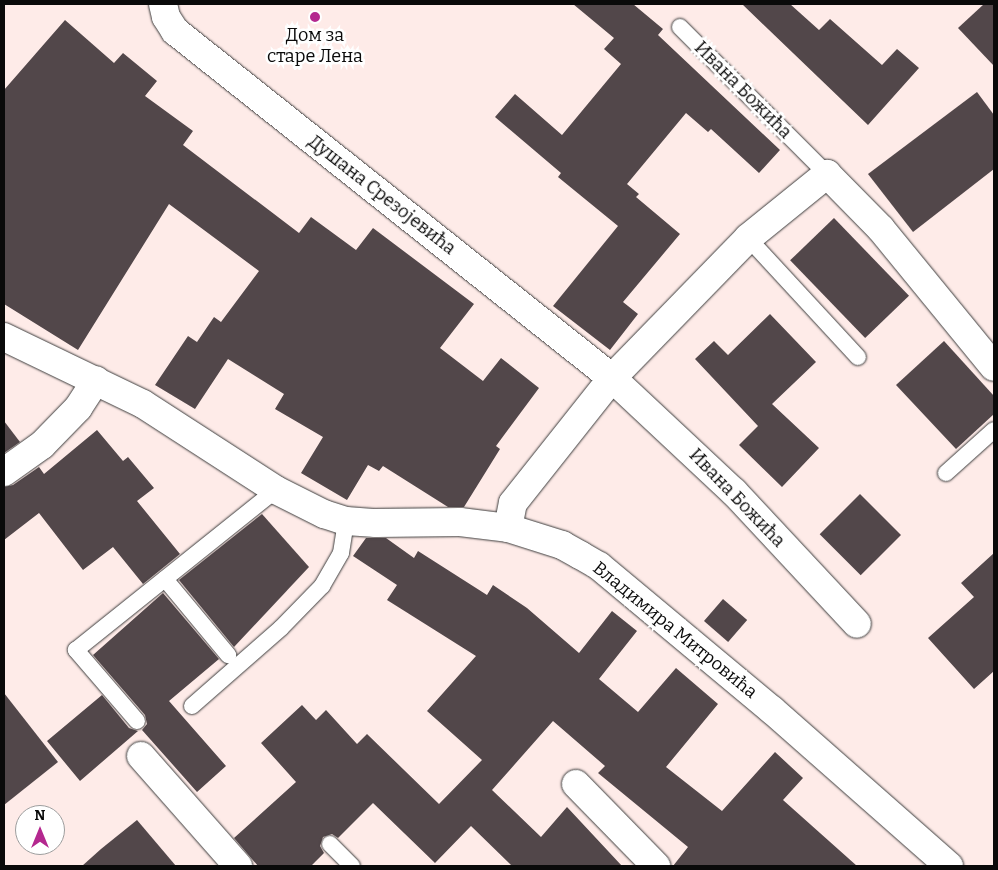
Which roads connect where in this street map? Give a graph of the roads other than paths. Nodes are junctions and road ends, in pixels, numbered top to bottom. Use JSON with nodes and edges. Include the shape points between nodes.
{"nodes":[{"id":1,"x":163,"y":4,"type":"edge"},
{"id":2,"x":680,"y":26,"type":"dead end"},
{"id":3,"x":827,"y":174,"type":"junction"},
{"id":4,"x":748,"y":238,"type":"junction"},
{"id":5,"x":4,"y":337,"type":"edge"},
{"id":6,"x":858,"y":357,"type":"dead end"},
{"id":7,"x":994,"y":367,"type":"edge"},
{"id":8,"x":612,"y":378,"type":"junction"},
{"id":9,"x":96,"y":380,"type":"junction"},
{"id":10,"x":994,"y":430,"type":"edge"},
{"id":11,"x":4,"y":472,"type":"edge"},
{"id":12,"x":946,"y":473,"type":"dead end"},
{"id":13,"x":276,"y":490,"type":"junction"},
{"id":14,"x":346,"y":521,"type":"junction"},
{"id":15,"x":508,"y":528,"type":"junction"},
{"id":16,"x":165,"y":579,"type":"junction"},
{"id":17,"x":857,"y":624,"type":"dead end"},
{"id":18,"x":228,"y":656,"type":"dead end"},
{"id":19,"x":192,"y":706,"type":"dead end"},
{"id":20,"x":137,"y":721,"type":"dead end"},
{"id":21,"x":140,"y":756,"type":"dead end"},
{"id":22,"x":576,"y":784,"type":"dead end"},
{"id":23,"x":330,"y":844,"type":"dead end"},
{"id":24,"x":238,"y":866,"type":"edge"},
{"id":25,"x":352,"y":866,"type":"edge"},
{"id":26,"x":656,"y":866,"type":"edge"},
{"id":27,"x":948,"y":866,"type":"edge"}],
"edges":[{"from":1,"to":8,"type":"street","name":"Душана Срезојевића","via":[[166,17],[175,31]]},
{"from":2,"to":3,"type":"lane","name":"Ивана Божића"},
{"from":3,"to":4,"type":"street"},
{"from":3,"to":7,"type":"street","name":"Ивана Божића","via":[[881,229]]},
{"from":4,"to":6,"type":"lane"},
{"from":4,"to":8,"type":"street"},
{"from":5,"to":9,"type":"street","name":"Владимира Митровића"},
{"from":8,"to":15,"type":"street","via":[[513,503]]},
{"from":8,"to":17,"type":"street","name":"Ивана Божића","via":[[734,492]]},
{"from":9,"to":11,"type":"street","via":[[78,408],[42,445]]},
{"from":9,"to":13,"type":"street","name":"Владимира Митровића","via":[[174,422]]},
{"from":10,"to":12,"type":"lane"},
{"from":13,"to":14,"type":"street","name":"Владимира Митровића","via":[[324,514]]},
{"from":13,"to":16,"type":"lane"},
{"from":14,"to":15,"type":"street","name":"Владимира Митровића","via":[[460,522]]},
{"from":14,"to":19,"type":"lane","via":[[341,553],[322,586],[281,628]]},
{"from":15,"to":27,"type":"street","name":"Владимира Митровића","via":[[562,545],[599,566],[772,710]]},
{"from":16,"to":18,"type":"lane"},
{"from":16,"to":20,"type":"lane","via":[[76,650]]},
{"from":21,"to":24,"type":"street"},
{"from":22,"to":26,"type":"street"},
{"from":23,"to":25,"type":"lane"}]}
